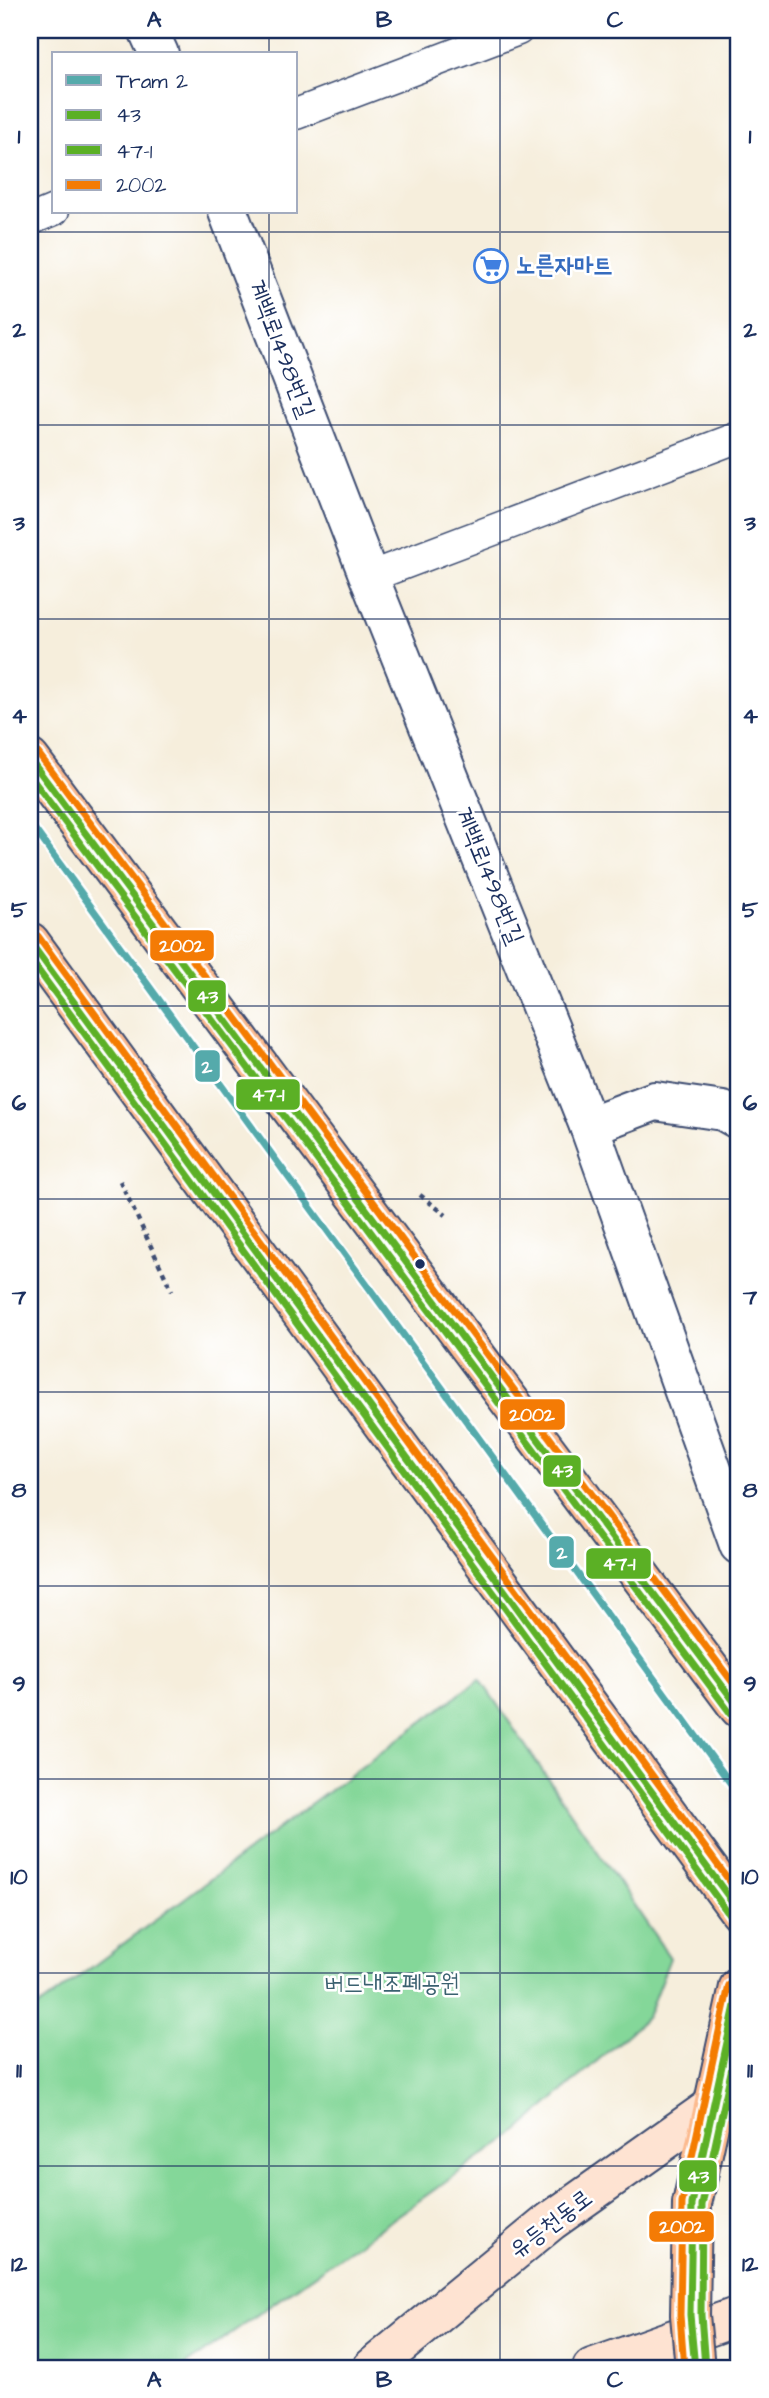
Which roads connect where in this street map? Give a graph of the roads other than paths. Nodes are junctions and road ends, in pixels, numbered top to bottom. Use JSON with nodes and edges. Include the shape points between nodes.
{"nodes":[{"id":1,"x":148,"y":30,"type":"edge"},
{"id":2,"x":519,"y":30,"type":"edge"},
{"id":3,"x":158,"y":52,"type":"edge"},
{"id":4,"x":298,"y":113,"type":"edge"},
{"id":5,"x":52,"y":211,"type":"edge"},
{"id":6,"x":229,"y":214,"type":"edge"},
{"id":7,"x":30,"y":220,"type":"edge"},
{"id":8,"x":739,"y":437,"type":"edge"},
{"id":9,"x":369,"y":577,"type":"junction"},
{"id":10,"x":30,"y":759,"type":"edge"},
{"id":11,"x":30,"y":942,"type":"edge"},
{"id":12,"x":739,"y":1120,"type":"edge"},
{"id":13,"x":589,"y":1126,"type":"junction"},
{"id":14,"x":739,"y":1545,"type":"edge"},
{"id":15,"x":739,"y":1708,"type":"edge"},
{"id":16,"x":739,"y":1911,"type":"edge"},
{"id":17,"x":739,"y":1987,"type":"edge"},
{"id":18,"x":726,"y":2099,"type":"edge"},
{"id":19,"x":739,"y":2316,"type":"edge"},
{"id":20,"x":372,"y":2368,"type":"edge"},
{"id":21,"x":592,"y":2368,"type":"edge"},
{"id":22,"x":695,"y":2368,"type":"edge"}],
"edges":[{"from":1,"to":3,"type":"street"},
{"from":2,"to":4,"type":"lane"},
{"from":5,"to":7,"type":"lane"},
{"from":6,"to":9,"type":"street","name":"계백로1498번길"},
{"from":8,"to":9,"type":"lane"},
{"from":9,"to":13,"type":"street","name":"계백로1498번길"},
{"from":10,"to":15,"type":"main road"},
{"from":11,"to":16,"type":"main road"},
{"from":12,"to":13,"type":"street","via":[[723,1111],[655,1101]]},
{"from":13,"to":14,"type":"street","name":"계백로1498번길"},
{"from":17,"to":18,"type":"main road"},
{"from":18,"to":20,"type":"main road","name":"유등천동로","via":[[551,2221]]},
{"from":18,"to":22,"type":"main road","bridge":true,"via":[[692,2204],[690,2315]]},
{"from":19,"to":21,"type":"main road"}]}
